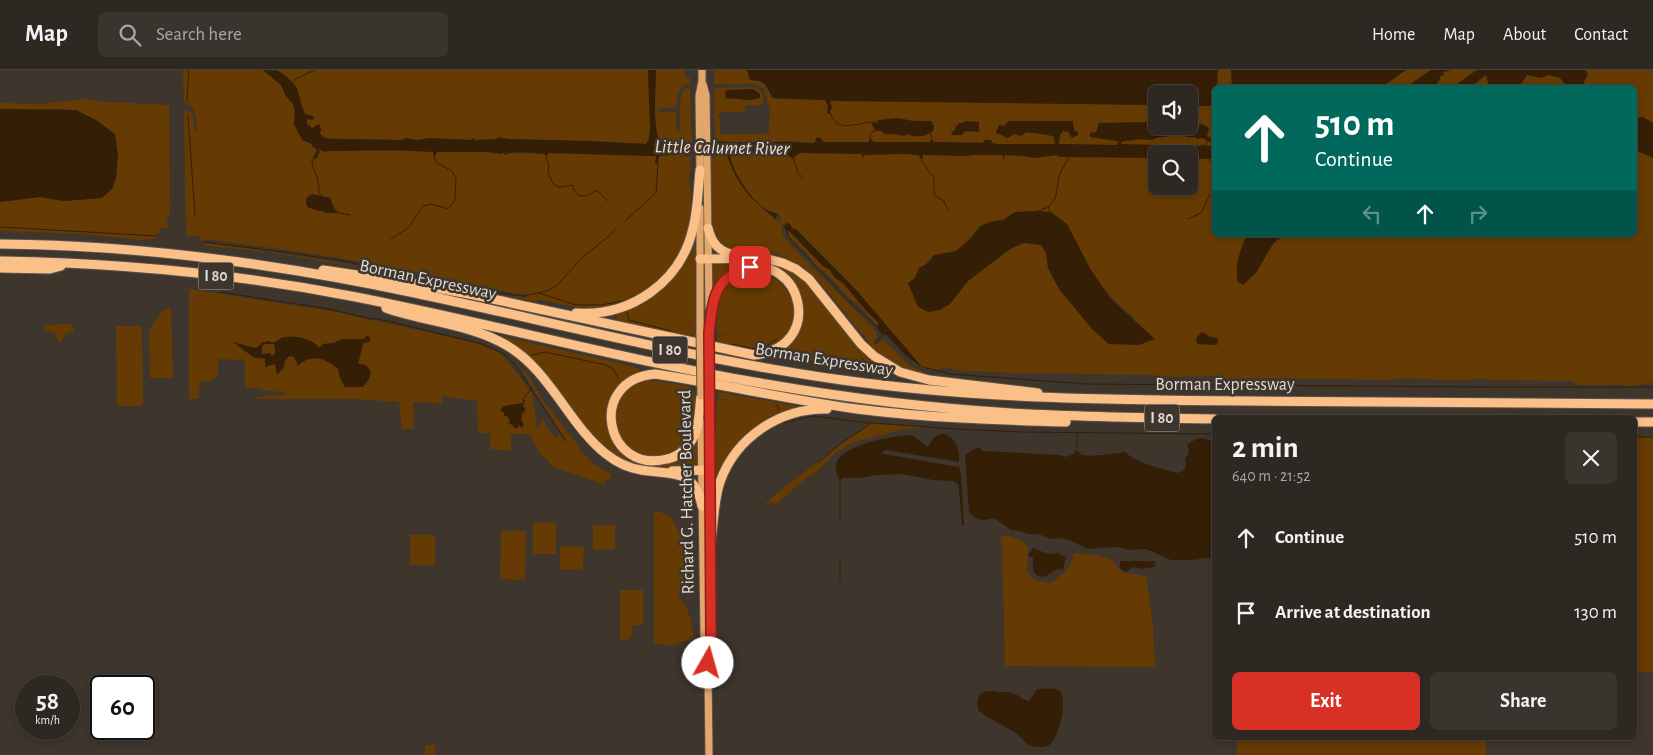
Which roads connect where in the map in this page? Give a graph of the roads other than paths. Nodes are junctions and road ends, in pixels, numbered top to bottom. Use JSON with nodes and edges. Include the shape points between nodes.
{"nodes":[{"id":1,"x":702,"y":70,"type":"edge"},
{"id":2,"x":703,"y":156,"type":"junction"},
{"id":3,"x":700,"y":170,"type":"junction"},
{"id":4,"x":708,"y":228,"type":"junction"},
{"id":5,"x":0,"y":243,"type":"edge"},
{"id":6,"x":748,"y":257,"type":"junction"},
{"id":7,"x":704,"y":259,"type":"junction"},
{"id":8,"x":0,"y":261,"type":"edge"},
{"id":9,"x":79,"y":263,"type":"junction"},
{"id":10,"x":271,"y":266,"type":"junction"},
{"id":11,"x":0,"y":268,"type":"edge"},
{"id":12,"x":353,"y":296,"type":"junction"},
{"id":13,"x":550,"y":311,"type":"junction"},
{"id":14,"x":704,"y":333,"type":"junction"},
{"id":15,"x":705,"y":396,"type":"junction"},
{"id":16,"x":1075,"y":400,"type":"junction"},
{"id":17,"x":1653,"y":404,"type":"edge"},
{"id":18,"x":857,"y":409,"type":"junction"},
{"id":19,"x":1109,"y":417,"type":"junction"},
{"id":20,"x":1212,"y":418,"type":"edge"},
{"id":21,"x":1637,"y":422,"type":"edge"},
{"id":22,"x":1653,"y":422,"type":"edge"},
{"id":23,"x":706,"y":470,"type":"junction"},
{"id":24,"x":654,"y":471,"type":"junction"},
{"id":25,"x":702,"y":506,"type":"junction"},
{"id":26,"x":710,"y":547,"type":"junction"},
{"id":27,"x":708,"y":663,"type":"junction"},
{"id":28,"x":709,"y":755,"type":"edge"}],
"edges":[{"from":1,"to":2,"type":"main road","name":"Richard G. Hatcher Boulevard","via":[[706,95]]},
{"from":2,"to":3,"type":"main road","name":"Richard G. Hatcher Boulevard"},
{"from":2,"to":4,"type":"main road","name":"Richard G. Hatcher Boulevard"},
{"from":3,"to":7,"type":"main road","name":"Richard G. Hatcher Boulevard"},
{"from":3,"to":13,"type":"highway","via":[[689,244],[663,283],[632,304],[613,310],[596,314]]},
{"from":4,"to":6,"type":"highway","via":[[717,247]]},
{"from":4,"to":7,"type":"main road","name":"Richard G. Hatcher Boulevard"},
{"from":5,"to":10,"type":"highway","name":"Borman Expressway","number":"I 80","via":[[160,253]]},
{"from":6,"to":7,"type":"highway"},
{"from":6,"to":16,"type":"highway","via":[[764,258],[796,269],[809,279],[868,350],[900,372],[929,380]]},
{"from":7,"to":14,"type":"main road","name":"Richard G. Hatcher Boulevard"},
{"from":8,"to":9,"type":"highway","name":"Borman Expressway","number":"I 80"},
{"from":9,"to":11,"type":"highway","via":[[50,268]]},
{"from":9,"to":12,"type":"highway","name":"Borman Expressway","number":"I 80","via":[[262,281]]},
{"from":10,"to":13,"type":"highway","via":[[336,271]]},
{"from":10,"to":16,"type":"highway","name":"Borman Expressway","number":"I 80","via":[[412,292],[675,351],[777,370],[910,389]]},
{"from":12,"to":19,"type":"highway","name":"Borman Expressway","number":"I 80","via":[[672,366],[837,396],[1012,413]]},
{"from":12,"to":24,"type":"highway","via":[[390,310],[489,336],[507,345],[535,369],[607,455],[630,468]]},
{"from":13,"to":14,"type":"highway","via":[[754,355],[775,351],[791,338],[798,320],[798,300],[787,280],[776,272],[750,267],[738,270],[717,290]]},
{"from":14,"to":15,"type":"main road","name":"Richard G. Hatcher Boulevard","bridge":true},
{"from":15,"to":18,"type":"highway","via":[[694,438],[671,458],[661,461],[640,459],[623,448],[612,431],[611,411],[619,391],[635,379],[650,375]]},
{"from":15,"to":23,"type":"main road","name":"Richard G. Hatcher Boulevard"},
{"from":16,"to":17,"type":"highway","name":"Borman Expressway","number":"I 80"},
{"from":18,"to":19,"type":"highway","via":[[1013,421],[1068,422]]},
{"from":18,"to":26,"type":"highway","via":[[823,409],[786,416],[757,431],[745,442],[720,482]]},
{"from":19,"to":20,"type":"highway","name":"Borman Expressway","number":"I 80"},
{"from":21,"to":22,"type":"highway"},
{"from":23,"to":24,"type":"highway"},
{"from":23,"to":25,"type":"main road","name":"Richard G. Hatcher Boulevard"},
{"from":23,"to":26,"type":"main road","name":"Richard G. Hatcher Boulevard"},
{"from":24,"to":25,"type":"highway","via":[[683,476],[690,481],[699,492]]},
{"from":25,"to":27,"type":"main road","name":"Richard G. Hatcher Boulevard","via":[[704,636]]},
{"from":26,"to":27,"type":"main road","name":"Richard G. Hatcher Boulevard","via":[[711,637]]},
{"from":27,"to":28,"type":"main road","name":"Richard G. Hatcher Boulevard"}]}
